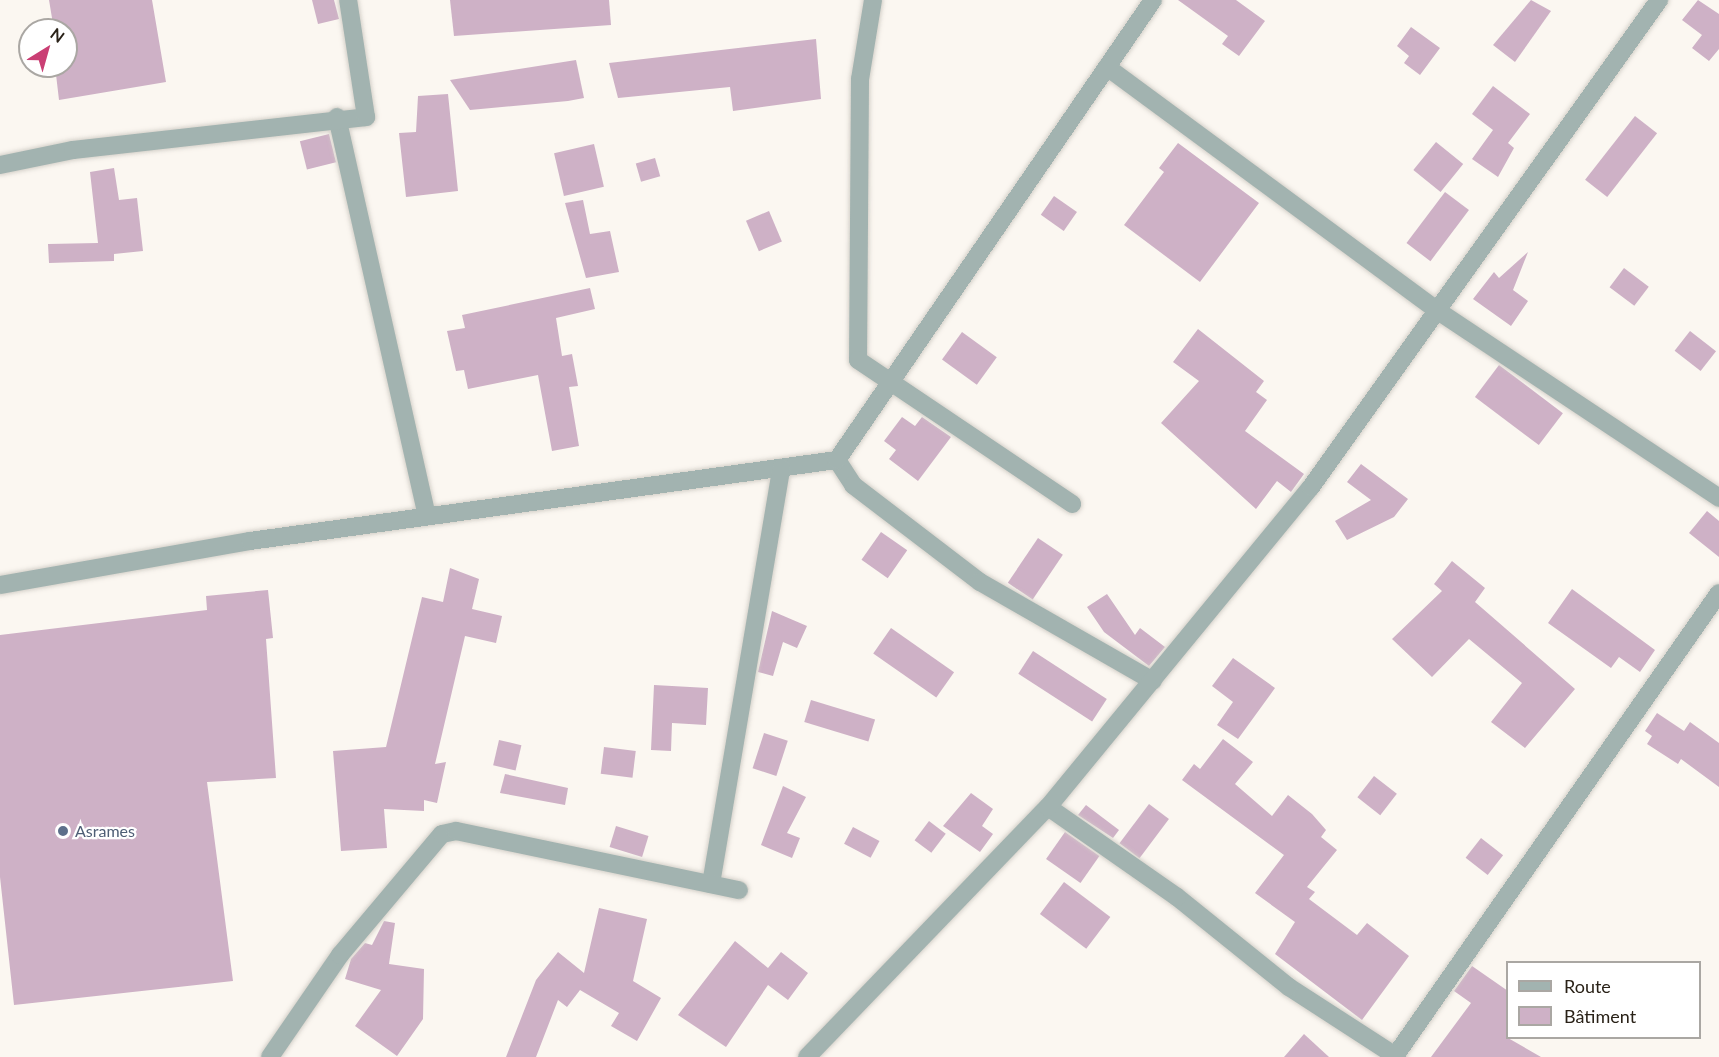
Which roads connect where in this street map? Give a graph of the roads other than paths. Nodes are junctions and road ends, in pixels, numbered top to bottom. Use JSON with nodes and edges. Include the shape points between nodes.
{"nodes":[{"id":1,"x":348,"y":0,"type":"edge"},
{"id":2,"x":873,"y":0,"type":"edge"},
{"id":3,"x":1153,"y":0,"type":"edge"},
{"id":4,"x":1659,"y":0,"type":"edge"},
{"id":5,"x":1107,"y":67,"type":"junction"},
{"id":6,"x":337,"y":117,"type":"junction"},
{"id":7,"x":0,"y":165,"type":"edge"},
{"id":8,"x":1438,"y":311,"type":"junction"},
{"id":9,"x":888,"y":384,"type":"junction"},
{"id":10,"x":837,"y":460,"type":"junction"},
{"id":11,"x":781,"y":468,"type":"junction"},
{"id":12,"x":1719,"y":498,"type":"edge"},
{"id":13,"x":1072,"y":504,"type":"dead end"},
{"id":14,"x":427,"y":516,"type":"junction"},
{"id":15,"x":0,"y":585,"type":"edge"},
{"id":16,"x":1719,"y":593,"type":"edge"},
{"id":17,"x":1153,"y":681,"type":"junction"},
{"id":18,"x":1048,"y":807,"type":"junction"},
{"id":19,"x":711,"y":884,"type":"junction"},
{"id":20,"x":739,"y":890,"type":"dead end"},
{"id":21,"x":270,"y":1057,"type":"edge"},
{"id":22,"x":807,"y":1057,"type":"edge"},
{"id":23,"x":1396,"y":1057,"type":"edge"}],
"edges":[{"from":1,"to":6,"type":"street","via":[[366,117]]},
{"from":2,"to":9,"type":"street","via":[[860,80],[856,355],[861,365]]},
{"from":3,"to":5,"type":"street"},
{"from":4,"to":8,"type":"street"},
{"from":5,"to":8,"type":"street"},
{"from":5,"to":9,"type":"street"},
{"from":6,"to":7,"type":"street","via":[[73,150]]},
{"from":6,"to":14,"type":"street"},
{"from":8,"to":12,"type":"street"},
{"from":8,"to":17,"type":"street","via":[[1311,487]]},
{"from":9,"to":10,"type":"street"},
{"from":9,"to":13,"type":"street"},
{"from":10,"to":11,"type":"street"},
{"from":10,"to":17,"type":"street","via":[[853,485],[970,575],[1023,611]]},
{"from":11,"to":14,"type":"street"},
{"from":11,"to":19,"type":"street"},
{"from":14,"to":15,"type":"street"},
{"from":16,"to":23,"type":"street"},
{"from":17,"to":18,"type":"street"},
{"from":18,"to":22,"type":"street"},
{"from":18,"to":23,"type":"street","via":[[1177,897],[1289,987]]},
{"from":19,"to":20,"type":"street"},
{"from":19,"to":21,"type":"street","via":[[456,831],[442,834],[340,955]]}]}
